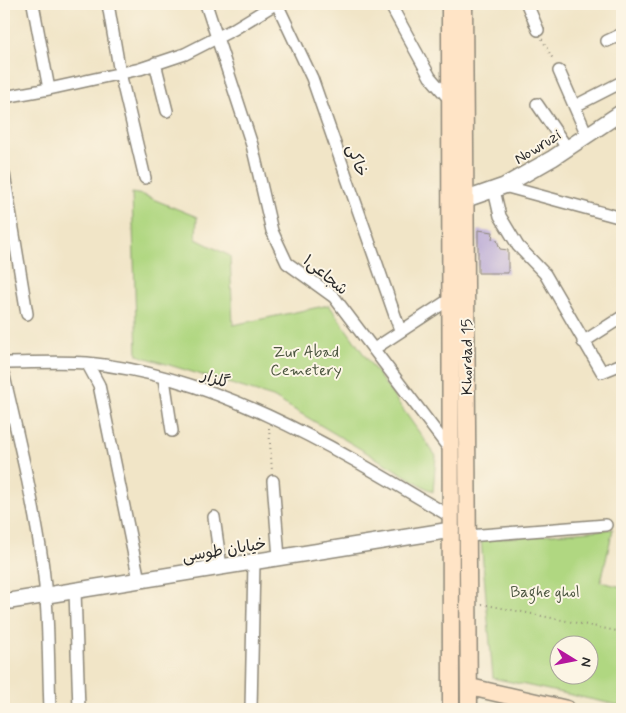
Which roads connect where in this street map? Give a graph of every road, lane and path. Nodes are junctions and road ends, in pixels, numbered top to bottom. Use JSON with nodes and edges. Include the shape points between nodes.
{"nodes":[{"id":1,"x":33,"y":4,"type":"edge"},
{"id":2,"x":108,"y":4,"type":"edge"},
{"id":3,"x":206,"y":4,"type":"edge"},
{"id":4,"x":276,"y":4,"type":"edge"},
{"id":5,"x":390,"y":4,"type":"edge"},
{"id":6,"x":450,"y":4,"type":"edge"},
{"id":7,"x":464,"y":4,"type":"edge"},
{"id":8,"x":527,"y":4,"type":"edge"},
{"id":9,"x":538,"y":30,"type":"joint"},
{"id":10,"x":622,"y":34,"type":"edge"},
{"id":11,"x":217,"y":38,"type":"junction"},
{"id":12,"x":607,"y":41,"type":"dead end"},
{"id":13,"x":155,"y":64,"type":"junction"},
{"id":14,"x":558,"y":70,"type":"joint"},
{"id":15,"x":120,"y":73,"type":"junction"},
{"id":16,"x":622,"y":82,"type":"edge"},
{"id":17,"x":49,"y":89,"type":"junction"},
{"id":18,"x":4,"y":96,"type":"edge"},
{"id":19,"x":449,"y":99,"type":"junction"},
{"id":20,"x":537,"y":104,"type":"dead end"},
{"id":21,"x":575,"y":106,"type":"junction"},
{"id":22,"x":167,"y":111,"type":"dead end"},
{"id":23,"x":622,"y":112,"type":"edge"},
{"id":24,"x":587,"y":135,"type":"junction"},
{"id":25,"x":567,"y":148,"type":"junction"},
{"id":26,"x":4,"y":174,"type":"edge"},
{"id":27,"x":145,"y":178,"type":"dead end"},
{"id":28,"x":499,"y":188,"type":"junction"},
{"id":29,"x":464,"y":200,"type":"junction"},
{"id":30,"x":622,"y":218,"type":"edge"},
{"id":31,"x":457,"y":263,"type":"junction"},
{"id":32,"x":450,"y":299,"type":"junction"},
{"id":33,"x":27,"y":314,"type":"dead end"},
{"id":34,"x":622,"y":317,"type":"edge"},
{"id":35,"x":400,"y":330,"type":"junction"},
{"id":36,"x":583,"y":342,"type":"junction"},
{"id":37,"x":374,"y":349,"type":"junction"},
{"id":38,"x":4,"y":363,"type":"edge"},
{"id":39,"x":87,"y":363,"type":"junction"},
{"id":40,"x":622,"y":364,"type":"edge"},
{"id":41,"x":4,"y":376,"type":"edge"},
{"id":42,"x":164,"y":379,"type":"junction"},
{"id":43,"x":268,"y":415,"type":"junction"},
{"id":44,"x":172,"y":431,"type":"dead end"},
{"id":45,"x":450,"y":450,"type":"junction"},
{"id":46,"x":273,"y":480,"type":"joint"},
{"id":47,"x":214,"y":517,"type":"dead end"},
{"id":48,"x":451,"y":523,"type":"junction"},
{"id":49,"x":606,"y":525,"type":"dead end"},
{"id":50,"x":468,"y":536,"type":"junction"},
{"id":51,"x":279,"y":558,"type":"junction"},
{"id":52,"x":254,"y":562,"type":"junction"},
{"id":53,"x":221,"y":567,"type":"junction"},
{"id":54,"x":139,"y":580,"type":"junction"},
{"id":55,"x":74,"y":591,"type":"junction"},
{"id":56,"x":46,"y":596,"type":"junction"},
{"id":57,"x":468,"y":600,"type":"junction"},
{"id":58,"x":4,"y":602,"type":"edge"},
{"id":59,"x":622,"y":632,"type":"edge"},
{"id":60,"x":470,"y":687,"type":"junction"},
{"id":61,"x":50,"y":709,"type":"edge"},
{"id":62,"x":79,"y":709,"type":"edge"},
{"id":63,"x":251,"y":709,"type":"edge"},
{"id":64,"x":452,"y":709,"type":"edge"},
{"id":65,"x":469,"y":709,"type":"edge"},
{"id":66,"x":564,"y":709,"type":"edge"}],
"edges":[{"from":1,"to":17,"type":"street"},
{"from":2,"to":15,"type":"street"},
{"from":3,"to":11,"type":"street","name":"شجاعی۱"},
{"from":4,"to":11,"type":"street"},
{"from":4,"to":35,"type":"street","name":"خاکی","via":[[312,78]]},
{"from":5,"to":19,"type":"street","via":[[430,77]]},
{"from":6,"to":19,"type":"main road","name":"Khordad 15"},
{"from":7,"to":29,"type":"main road","name":"Khordad 15"},
{"from":8,"to":9,"type":"street"},
{"from":9,"to":14,"type":"path"},
{"from":10,"to":12,"type":"street"},
{"from":11,"to":13,"type":"street"},
{"from":11,"to":37,"type":"street","name":"شجاعی۱","via":[[252,145],[272,231],[287,262],[334,297]]},
{"from":13,"to":15,"type":"street"},
{"from":13,"to":22,"type":"street"},
{"from":14,"to":21,"type":"street"},
{"from":15,"to":17,"type":"street"},
{"from":15,"to":27,"type":"street"},
{"from":16,"to":21,"type":"street"},
{"from":17,"to":18,"type":"street"},
{"from":19,"to":31,"type":"main road","name":"Khordad 15"},
{"from":20,"to":25,"type":"street"},
{"from":21,"to":24,"type":"street"},
{"from":23,"to":24,"type":"street","name":"Nowruzi"},
{"from":24,"to":25,"type":"street","name":"Nowruzi"},
{"from":25,"to":28,"type":"street","name":"Nowruzi"},
{"from":26,"to":33,"type":"street"},
{"from":28,"to":29,"type":"street","name":"Nowruzi"},
{"from":28,"to":30,"type":"street"},
{"from":28,"to":36,"type":"street","via":[[500,216],[518,246],[545,274]]},
{"from":29,"to":31,"type":"main road","name":"Khordad 15"},
{"from":31,"to":32,"type":"main road","name":"Khordad 15"},
{"from":31,"to":50,"type":"main road","name":"Khordad 15"},
{"from":32,"to":35,"type":"street"},
{"from":32,"to":45,"type":"main road","name":"Khordad 15"},
{"from":34,"to":36,"type":"street"},
{"from":35,"to":37,"type":"street"},
{"from":36,"to":40,"type":"street","via":[[602,372]]},
{"from":37,"to":45,"type":"street","name":"شجاعی۱"},
{"from":38,"to":39,"type":"street","name":"گلزار"},
{"from":39,"to":42,"type":"street","name":"گلزار"},
{"from":39,"to":54,"type":"street","via":[[99,385]]},
{"from":41,"to":56,"type":"street","via":[[28,486]]},
{"from":42,"to":43,"type":"street","name":"گلزار","via":[[211,392]]},
{"from":42,"to":44,"type":"street"},
{"from":43,"to":46,"type":"path"},
{"from":43,"to":48,"type":"street","name":"گلزار"},
{"from":45,"to":48,"type":"main road","name":"Khordad 15"},
{"from":46,"to":51,"type":"street"},
{"from":47,"to":53,"type":"street"},
{"from":48,"to":51,"type":"street","name":"خیابان طوسی"},
{"from":48,"to":64,"type":"main road","name":"Khordad 15"},
{"from":49,"to":50,"type":"street"},
{"from":50,"to":57,"type":"main road","name":"Khordad 15"},
{"from":51,"to":52,"type":"street","name":"خیابان طوسی"},
{"from":52,"to":53,"type":"street","name":"خیابان طوسی"},
{"from":52,"to":63,"type":"street"},
{"from":53,"to":54,"type":"street","name":"خیابان طوسی"},
{"from":54,"to":55,"type":"street","name":"خیابان طوسی"},
{"from":55,"to":56,"type":"street","name":"خیابان طوسی"},
{"from":55,"to":62,"type":"street"},
{"from":56,"to":58,"type":"street","name":"خیابان طوسی"},
{"from":56,"to":61,"type":"street"},
{"from":57,"to":59,"type":"path"},
{"from":57,"to":60,"type":"main road","name":"Khordad 15"},
{"from":60,"to":65,"type":"main road","name":"Khordad 15"},
{"from":60,"to":66,"type":"main road"}]}
